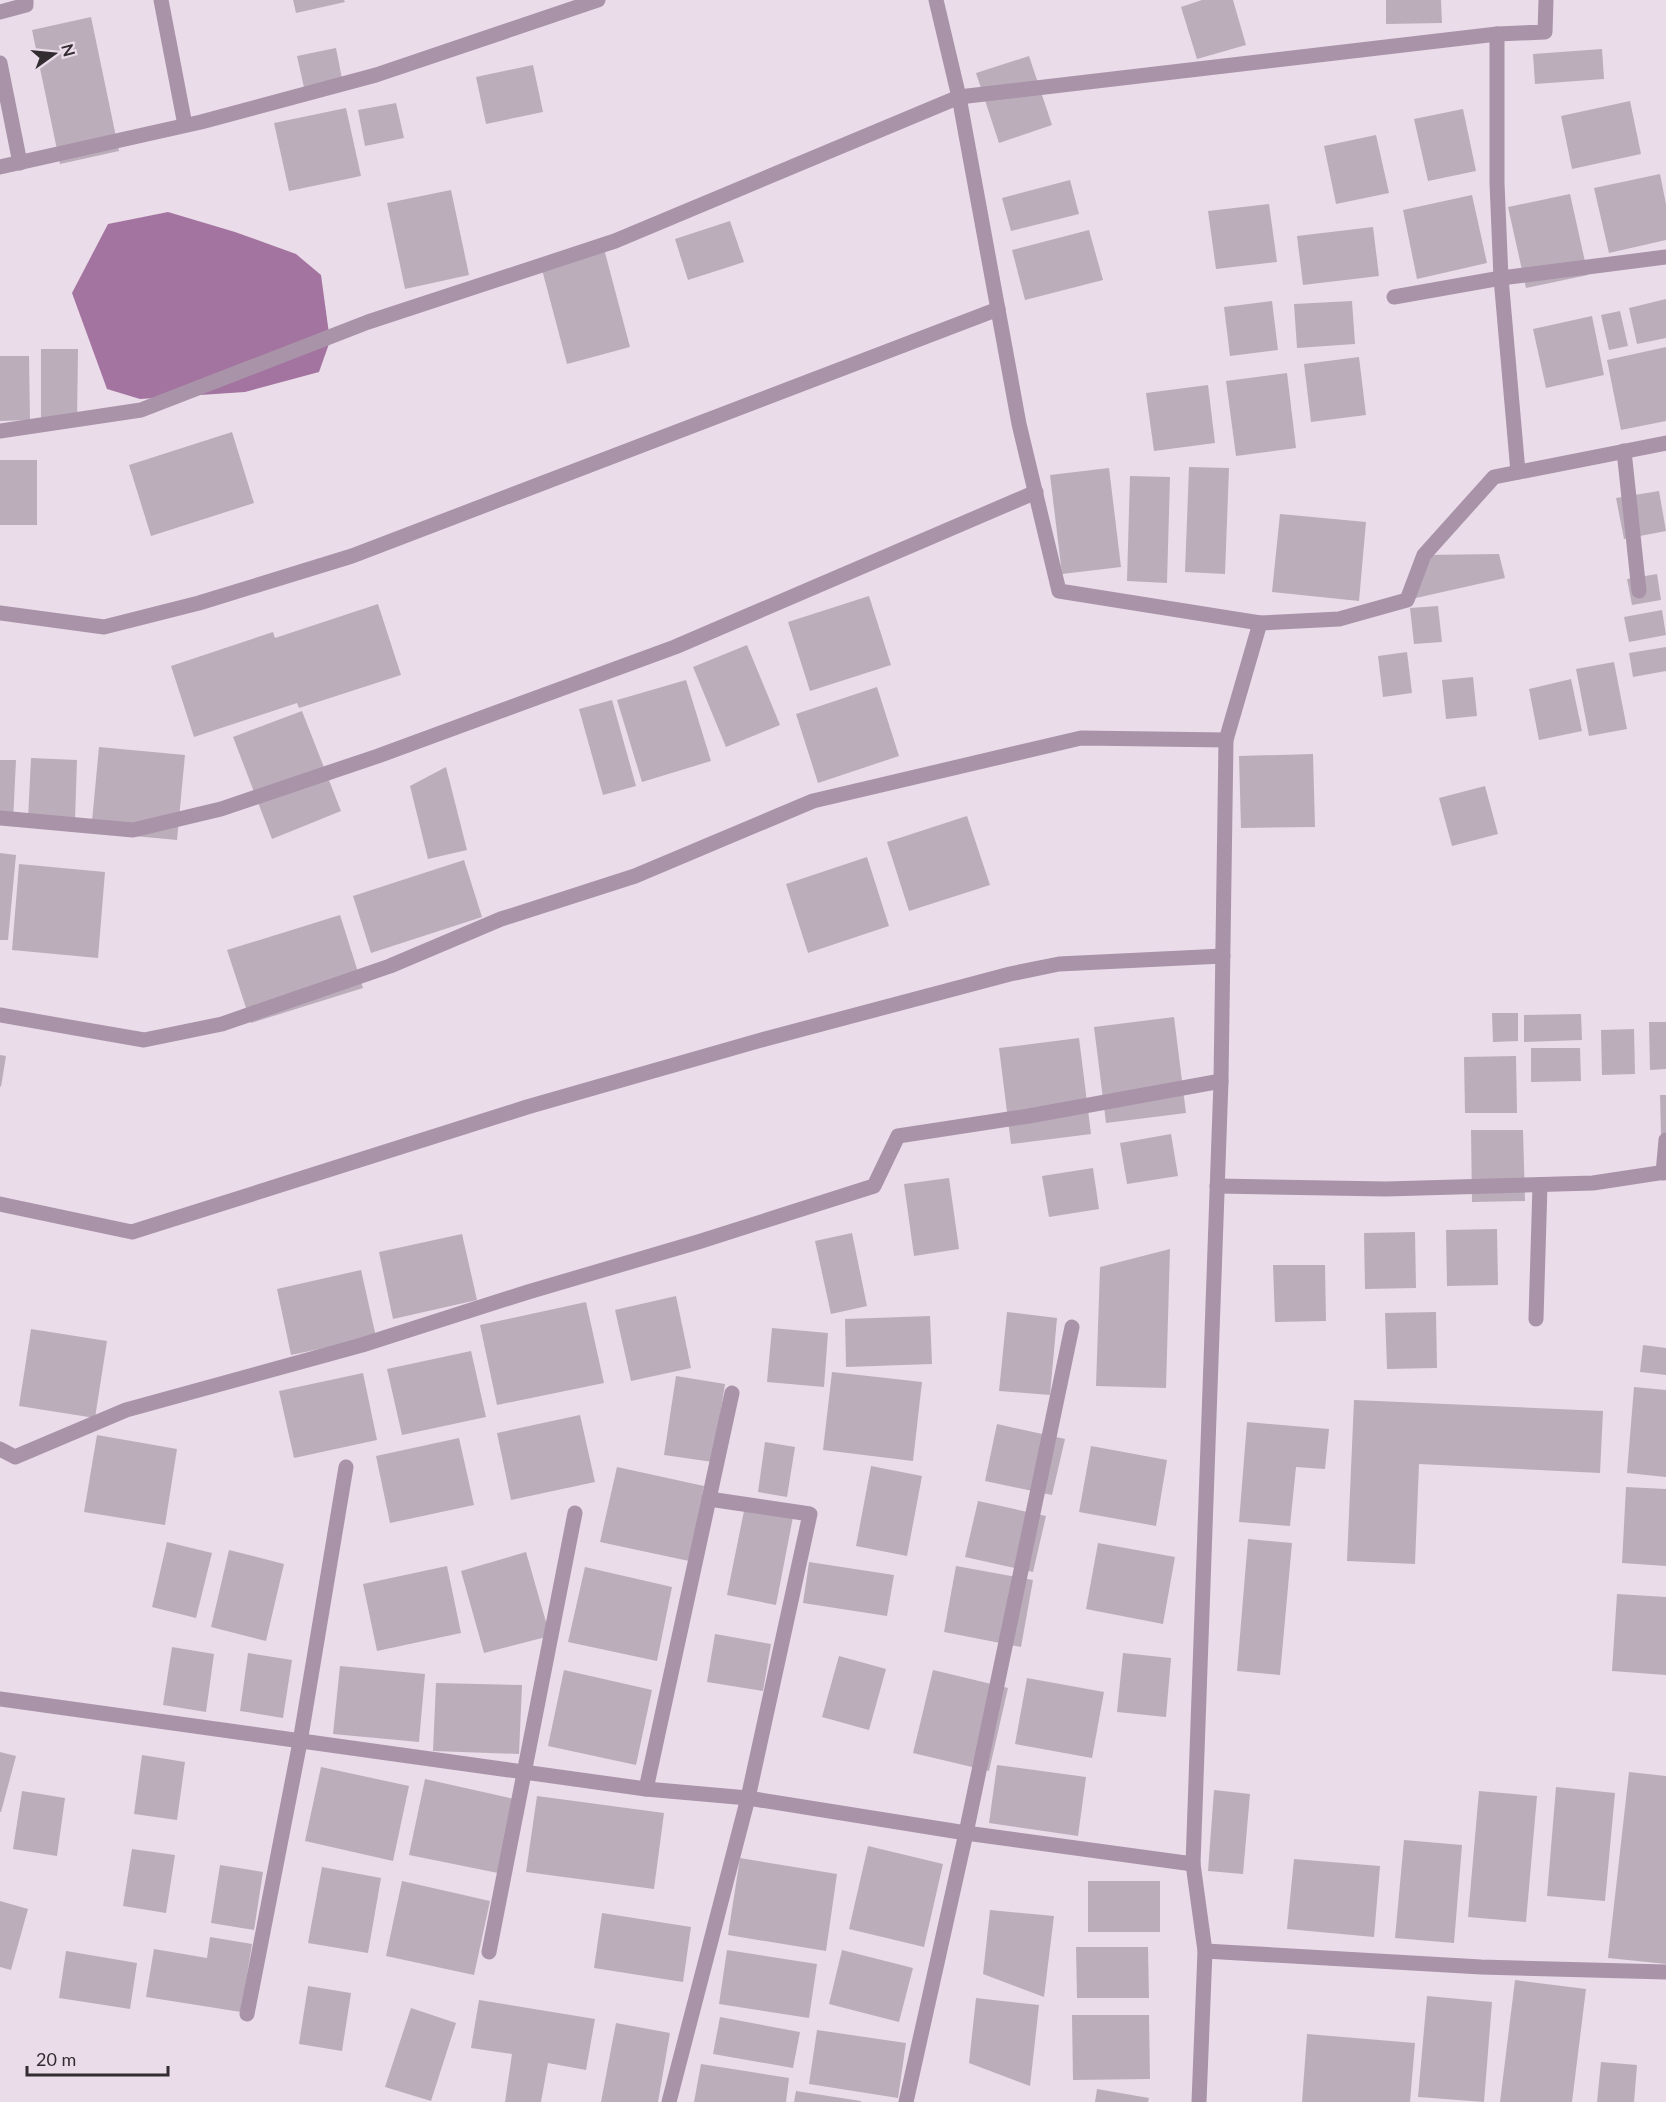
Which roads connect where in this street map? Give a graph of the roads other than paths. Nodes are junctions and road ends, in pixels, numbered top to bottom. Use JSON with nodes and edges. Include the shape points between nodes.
{"nodes":[{"id":1,"x":26,"y":0,"type":"edge"},
{"id":2,"x":161,"y":0,"type":"edge"},
{"id":3,"x":598,"y":0,"type":"edge"},
{"id":4,"x":936,"y":0,"type":"edge"},
{"id":5,"x":1546,"y":0,"type":"edge"},
{"id":6,"x":0,"y":12,"type":"edge"},
{"id":7,"x":1497,"y":34,"type":"junction"},
{"id":8,"x":0,"y":63,"type":"edge"},
{"id":9,"x":958,"y":97,"type":"junction"},
{"id":10,"x":185,"y":125,"type":"junction"},
{"id":11,"x":21,"y":163,"type":"junction"},
{"id":12,"x":0,"y":167,"type":"edge"},
{"id":13,"x":1666,"y":257,"type":"edge"},
{"id":14,"x":1501,"y":278,"type":"junction"},
{"id":15,"x":1394,"y":297,"type":"dead end"},
{"id":16,"x":998,"y":309,"type":"junction"},
{"id":17,"x":0,"y":431,"type":"edge"},
{"id":18,"x":1666,"y":443,"type":"edge"},
{"id":19,"x":1624,"y":451,"type":"junction"},
{"id":20,"x":1518,"y":472,"type":"junction"},
{"id":21,"x":1036,"y":492,"type":"junction"},
{"id":22,"x":1639,"y":591,"type":"dead end"},
{"id":23,"x":0,"y":613,"type":"edge"},
{"id":24,"x":1260,"y":623,"type":"junction"},
{"id":25,"x":1226,"y":740,"type":"junction"},
{"id":26,"x":0,"y":818,"type":"edge"},
{"id":27,"x":1222,"y":956,"type":"junction"},
{"id":28,"x":0,"y":1015,"type":"edge"},
{"id":29,"x":1221,"y":1081,"type":"junction"},
{"id":30,"x":1666,"y":1140,"type":"edge"},
{"id":31,"x":1665,"y":1173,"type":"edge"},
{"id":32,"x":1540,"y":1185,"type":"junction"},
{"id":33,"x":1217,"y":1186,"type":"junction"},
{"id":34,"x":0,"y":1204,"type":"edge"},
{"id":35,"x":1536,"y":1319,"type":"dead end"},
{"id":36,"x":1072,"y":1327,"type":"dead end"},
{"id":37,"x":732,"y":1393,"type":"dead end"},
{"id":38,"x":0,"y":1449,"type":"edge"},
{"id":39,"x":346,"y":1467,"type":"dead end"},
{"id":40,"x":709,"y":1499,"type":"junction"},
{"id":41,"x":575,"y":1513,"type":"dead end"},
{"id":42,"x":0,"y":1699,"type":"edge"},
{"id":43,"x":300,"y":1742,"type":"junction"},
{"id":44,"x":523,"y":1773,"type":"junction"},
{"id":45,"x":646,"y":1789,"type":"junction"},
{"id":46,"x":748,"y":1798,"type":"junction"},
{"id":47,"x":966,"y":1833,"type":"junction"},
{"id":48,"x":1193,"y":1864,"type":"junction"},
{"id":49,"x":1205,"y":1951,"type":"junction"},
{"id":50,"x":489,"y":1952,"type":"dead end"},
{"id":51,"x":1666,"y":1972,"type":"edge"},
{"id":52,"x":247,"y":2014,"type":"dead end"},
{"id":53,"x":669,"y":2102,"type":"edge"},
{"id":54,"x":906,"y":2102,"type":"edge"},
{"id":55,"x":1199,"y":2102,"type":"edge"}],
"edges":[{"from":1,"to":6,"type":"street","via":[[26,5]]},
{"from":2,"to":10,"type":"street"},
{"from":3,"to":10,"type":"street","via":[[376,75]]},
{"from":4,"to":9,"type":"street"},
{"from":5,"to":7,"type":"street","via":[[1545,32]]},
{"from":7,"to":9,"type":"street"},
{"from":7,"to":14,"type":"street"},
{"from":8,"to":11,"type":"street"},
{"from":9,"to":16,"type":"street"},
{"from":9,"to":17,"type":"street","via":[[615,241],[368,322],[141,410]]},
{"from":10,"to":11,"type":"street"},
{"from":11,"to":12,"type":"street"},
{"from":13,"to":14,"type":"street"},
{"from":14,"to":15,"type":"street"},
{"from":14,"to":20,"type":"street"},
{"from":16,"to":21,"type":"street"},
{"from":16,"to":23,"type":"street","via":[[352,556],[199,603],[104,627]]},
{"from":18,"to":19,"type":"street"},
{"from":19,"to":20,"type":"street"},
{"from":19,"to":22,"type":"street"},
{"from":20,"to":24,"type":"street","via":[[1494,477],[1424,555],[1407,600],[1339,619]]},
{"from":21,"to":24,"type":"street","via":[[1059,591]]},
{"from":21,"to":26,"type":"street","via":[[675,647],[378,756],[221,808],[133,830]]},
{"from":24,"to":25,"type":"street"},
{"from":25,"to":27,"type":"street"},
{"from":25,"to":28,"type":"street","via":[[1081,738],[813,801],[635,876],[501,919],[390,966],[222,1024],[144,1040]]},
{"from":27,"to":29,"type":"street"},
{"from":27,"to":34,"type":"street","via":[[1059,964],[1010,974],[527,1107],[132,1233]]},
{"from":29,"to":33,"type":"street"},
{"from":29,"to":38,"type":"street","via":[[898,1136],[874,1186],[362,1345],[126,1410],[15,1456]]},
{"from":30,"to":31,"type":"street"},
{"from":31,"to":32,"type":"street","via":[[1593,1183]]},
{"from":32,"to":33,"type":"street","via":[[1386,1189]]},
{"from":32,"to":35,"type":"street"},
{"from":33,"to":48,"type":"street"},
{"from":36,"to":47,"type":"street"},
{"from":37,"to":40,"type":"street"},
{"from":39,"to":43,"type":"street"},
{"from":40,"to":45,"type":"street"},
{"from":40,"to":46,"type":"street","via":[[810,1514]]},
{"from":41,"to":44,"type":"street"},
{"from":42,"to":43,"type":"street"},
{"from":43,"to":44,"type":"street"},
{"from":43,"to":52,"type":"street"},
{"from":44,"to":45,"type":"street"},
{"from":44,"to":50,"type":"street"},
{"from":45,"to":46,"type":"street"},
{"from":46,"to":47,"type":"street"},
{"from":46,"to":53,"type":"street"},
{"from":47,"to":48,"type":"street"},
{"from":47,"to":54,"type":"street"},
{"from":48,"to":49,"type":"street"},
{"from":49,"to":51,"type":"street","via":[[1481,1967]]},
{"from":49,"to":55,"type":"street"}]}
